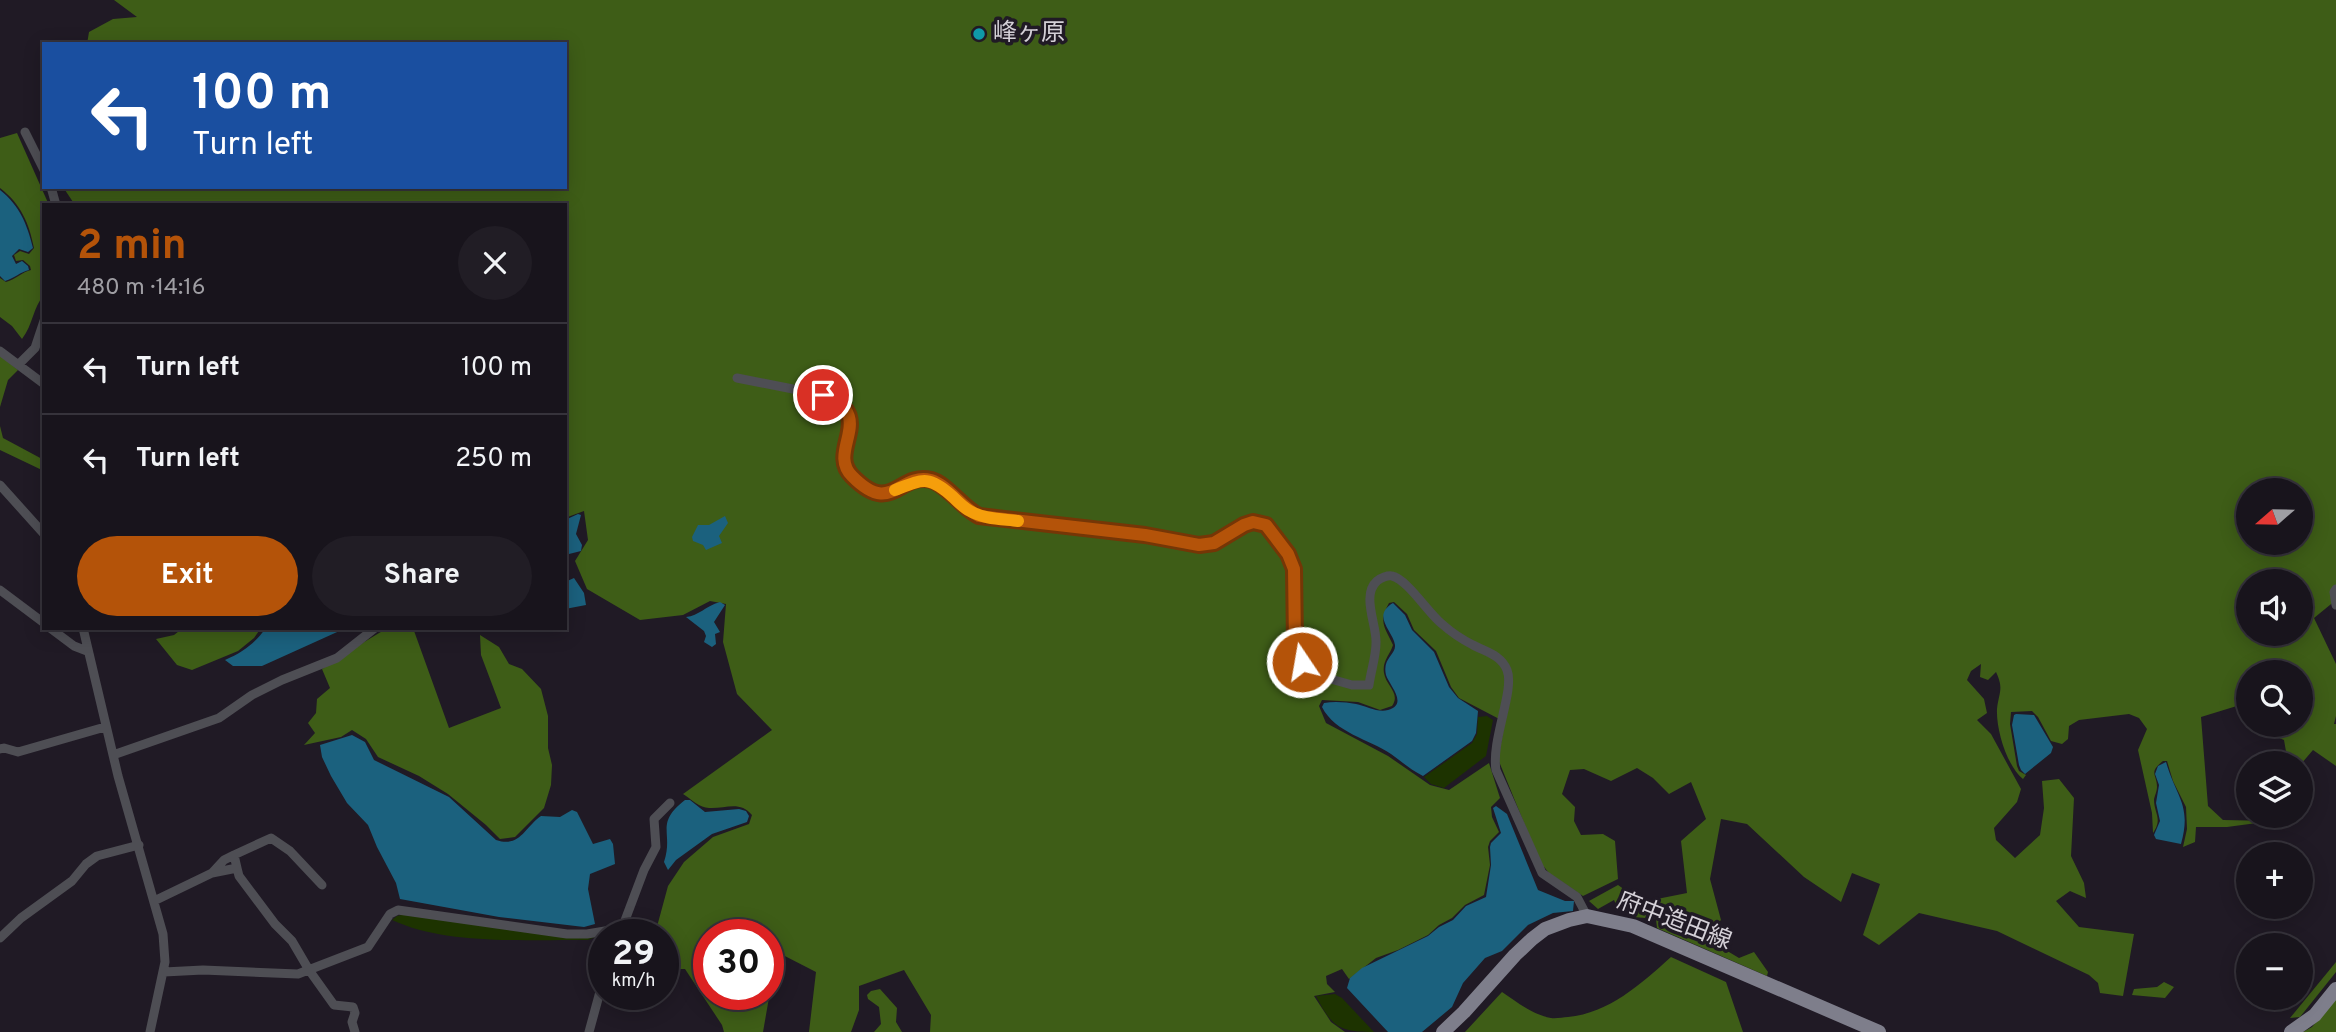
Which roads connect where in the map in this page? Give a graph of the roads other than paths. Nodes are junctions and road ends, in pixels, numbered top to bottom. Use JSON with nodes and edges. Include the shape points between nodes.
{"nodes":[{"id":1,"x":25,"y":132,"type":"dead end"},
{"id":2,"x":42,"y":166,"type":"edge"},
{"id":3,"x":42,"y":327,"type":"edge"},
{"id":4,"x":0,"y":351,"type":"edge"},
{"id":5,"x":19,"y":364,"type":"junction"},
{"id":6,"x":737,"y":379,"type":"dead end"},
{"id":7,"x":42,"y":382,"type":"edge"},
{"id":8,"x":0,"y":485,"type":"edge"},
{"id":9,"x":42,"y":532,"type":"edge"},
{"id":10,"x":2336,"y":589,"type":"edge"},
{"id":11,"x":0,"y":590,"type":"edge"},
{"id":12,"x":2336,"y":605,"type":"edge"},
{"id":13,"x":42,"y":622,"type":"edge"},
{"id":14,"x":53,"y":630,"type":"edge"},
{"id":15,"x":83,"y":630,"type":"edge"},
{"id":16,"x":372,"y":630,"type":"edge"},
{"id":17,"x":88,"y":651,"type":"junction"},
{"id":18,"x":105,"y":727,"type":"junction"},
{"id":19,"x":0,"y":749,"type":"edge"},
{"id":20,"x":113,"y":755,"type":"junction"},
{"id":21,"x":670,"y":803,"type":"dead end"},
{"id":22,"x":139,"y":845,"type":"junction"},
{"id":23,"x":234,"y":855,"type":"junction"},
{"id":24,"x":237,"y":868,"type":"junction"},
{"id":25,"x":212,"y":873,"type":"junction"},
{"id":26,"x":322,"y":885,"type":"dead end"},
{"id":27,"x":154,"y":901,"type":"junction"},
{"id":28,"x":1587,"y":916,"type":"junction"},
{"id":29,"x":626,"y":919,"type":"edge"},
{"id":30,"x":588,"y":934,"type":"edge"},
{"id":31,"x":0,"y":938,"type":"edge"},
{"id":32,"x":309,"y":970,"type":"junction"},
{"id":33,"x":164,"y":972,"type":"junction"},
{"id":34,"x":2336,"y":989,"type":"edge"},
{"id":35,"x":595,"y":1010,"type":"edge"},
{"id":36,"x":150,"y":1032,"type":"edge"},
{"id":37,"x":355,"y":1032,"type":"edge"},
{"id":38,"x":589,"y":1032,"type":"edge"},
{"id":39,"x":1443,"y":1032,"type":"edge"},
{"id":40,"x":1879,"y":1032,"type":"edge"},
{"id":41,"x":2291,"y":1032,"type":"edge"}],
"edges":[{"from":1,"to":2,"type":"street"},
{"from":3,"to":5,"type":"street","via":[[35,348]]},
{"from":4,"to":5,"type":"street"},
{"from":5,"to":7,"type":"street"},
{"from":6,"to":28,"type":"street","via":[[836,400],[851,423],[844,461],[849,473],[874,494],[928,480],[979,516],[1199,545],[1214,543],[1253,522],[1266,525],[1294,569],[1295,643],[1302,662],[1320,676],[1369,685],[1377,642],[1370,602],[1373,588],[1383,577],[1401,581],[1441,624],[1494,655],[1507,668],[1510,680],[1495,744],[1496,770],[1542,873],[1577,897]]},
{"from":8,"to":9,"type":"street"},
{"from":10,"to":12,"type":"street"},
{"from":11,"to":13,"type":"street"},
{"from":14,"to":17,"type":"street"},
{"from":15,"to":17,"type":"street"},
{"from":16,"to":20,"type":"street","via":[[337,658],[252,695],[219,718]]},
{"from":17,"to":18,"type":"street"},
{"from":18,"to":19,"type":"street","via":[[18,752]]},
{"from":18,"to":20,"type":"street"},
{"from":20,"to":22,"type":"street"},
{"from":21,"to":29,"type":"street","via":[[654,819],[656,847]]},
{"from":22,"to":27,"type":"street"},
{"from":22,"to":31,"type":"street","via":[[97,856]]},
{"from":23,"to":24,"type":"street"},
{"from":23,"to":25,"type":"street"},
{"from":23,"to":26,"type":"street","via":[[271,838],[290,850]]},
{"from":24,"to":25,"type":"street"},
{"from":24,"to":32,"type":"street"},
{"from":25,"to":27,"type":"street"},
{"from":27,"to":33,"type":"street","via":[[163,934]]},
{"from":28,"to":39,"type":"main road","name":"府中造田線","via":[[1545,929],[1532,939]]},
{"from":28,"to":40,"type":"main road","name":"府中造田線","via":[[1633,926]]},
{"from":30,"to":32,"type":"street","via":[[398,911],[390,914],[368,947]]},
{"from":32,"to":33,"type":"street","via":[[298,974]]},
{"from":32,"to":37,"type":"street","via":[[334,1005],[353,1007]]},
{"from":33,"to":36,"type":"street"},
{"from":34,"to":41,"type":"main road","via":[[2315,1014]]},
{"from":35,"to":38,"type":"street"}]}
